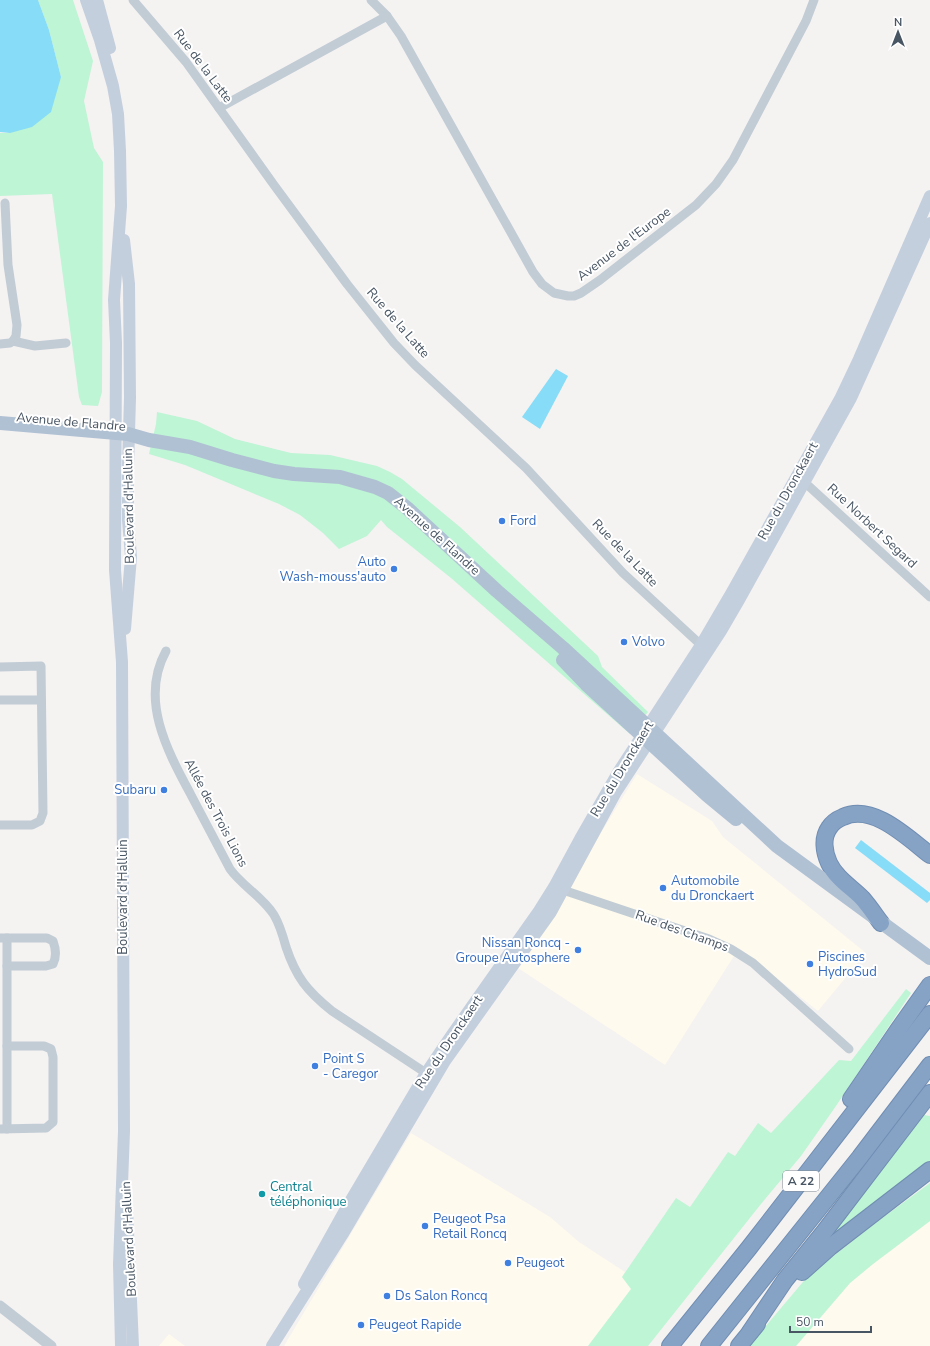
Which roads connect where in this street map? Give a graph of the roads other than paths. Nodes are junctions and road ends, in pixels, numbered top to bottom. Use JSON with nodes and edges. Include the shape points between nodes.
{"nodes":[{"id":1,"x":86,"y":0,"type":"edge"},
{"id":2,"x":97,"y":0,"type":"edge"},
{"id":3,"x":133,"y":0,"type":"edge"},
{"id":4,"x":371,"y":0,"type":"edge"},
{"id":5,"x":814,"y":0,"type":"edge"},
{"id":6,"x":387,"y":16,"type":"junction"},
{"id":7,"x":116,"y":102,"type":"junction"},
{"id":8,"x":219,"y":108,"type":"junction"},
{"id":9,"x":930,"y":196,"type":"edge"},
{"id":10,"x":5,"y":203,"type":"dead end"},
{"id":11,"x":928,"y":222,"type":"edge"},
{"id":12,"x":3,"y":245,"type":"edge"},
{"id":13,"x":13,"y":341,"type":"junction"},
{"id":14,"x":66,"y":342,"type":"dead end"},
{"id":15,"x":0,"y":344,"type":"edge"},
{"id":16,"x":0,"y":418,"type":"edge"},
{"id":17,"x":0,"y":423,"type":"edge"},
{"id":18,"x":122,"y":429,"type":"junction"},
{"id":19,"x":801,"y":479,"type":"junction"},
{"id":20,"x":930,"y":597,"type":"edge"},
{"id":21,"x":701,"y":645,"type":"junction"},
{"id":22,"x":166,"y":651,"type":"dead end"},
{"id":23,"x":0,"y":667,"type":"edge"},
{"id":24,"x":0,"y":700,"type":"edge"},
{"id":25,"x":41,"y":700,"type":"junction"},
{"id":26,"x":648,"y":733,"type":"junction"},
{"id":27,"x":0,"y":825,"type":"edge"},
{"id":28,"x":930,"y":855,"type":"edge"},
{"id":29,"x":559,"y":889,"type":"junction"},
{"id":30,"x":881,"y":922,"type":"junction"},
{"id":31,"x":4,"y":938,"type":"edge"},
{"id":32,"x":930,"y":958,"type":"edge"},
{"id":33,"x":7,"y":966,"type":"junction"},
{"id":34,"x":930,"y":986,"type":"edge"},
{"id":35,"x":930,"y":1014,"type":"edge"},
{"id":36,"x":7,"y":1046,"type":"junction"},
{"id":37,"x":849,"y":1049,"type":"dead end"},
{"id":38,"x":930,"y":1065,"type":"edge"},
{"id":39,"x":426,"y":1073,"type":"junction"},
{"id":40,"x":930,"y":1093,"type":"edge"},
{"id":41,"x":3,"y":1129,"type":"edge"},
{"id":42,"x":124,"y":1131,"type":"junction"},
{"id":43,"x":930,"y":1170,"type":"edge"},
{"id":44,"x":749,"y":1248,"type":"junction"},
{"id":45,"x":0,"y":1306,"type":"edge"},
{"id":46,"x":285,"y":1325,"type":"junction"},
{"id":47,"x":750,"y":1332,"type":"junction"},
{"id":48,"x":50,"y":1345,"type":"edge"},
{"id":49,"x":121,"y":1346,"type":"edge"},
{"id":50,"x":133,"y":1346,"type":"edge"},
{"id":51,"x":272,"y":1346,"type":"edge"},
{"id":52,"x":670,"y":1346,"type":"edge"},
{"id":53,"x":709,"y":1346,"type":"edge"},
{"id":54,"x":739,"y":1346,"type":"edge"}],
"edges":[{"from":1,"to":7,"type":"main road","name":"Boulevard d'Halluin","via":[[108,64]]},
{"from":2,"to":7,"type":"main road","name":"Boulevard d'Halluin","via":[[110,47]]},
{"from":3,"to":8,"type":"street","name":"Rue de la Latte","via":[[186,62]]},
{"from":4,"to":6,"type":"street","name":"Avenue de l'Europe"},
{"from":5,"to":6,"type":"street","name":"Avenue de l'Europe","via":[[806,21],[737,153],[716,184],[696,205],[658,235],[595,284],[574,296],[554,292],[542,284],[533,272],[401,36]]},
{"from":6,"to":8,"type":"street"},
{"from":7,"to":18,"type":"main road","name":"Boulevard d'Halluin","via":[[121,206],[129,284]]},
{"from":8,"to":21,"type":"street","name":"Rue de la Latte","via":[[343,278],[394,343],[526,468],[623,574]]},
{"from":9,"to":11,"type":"main road","name":"Rue du Dronckaert"},
{"from":10,"to":12,"type":"street"},
{"from":11,"to":19,"type":"main road","name":"Rue du Dronckaert"},
{"from":12,"to":13,"type":"street","via":[[17,326]]},
{"from":13,"to":14,"type":"street","via":[[35,346]]},
{"from":13,"to":15,"type":"street"},
{"from":16,"to":18,"type":"main road","name":"Avenue de Flandre","via":[[55,419]]},
{"from":17,"to":18,"type":"main road","name":"Avenue de Flandre"},
{"from":18,"to":26,"type":"main road","name":"Avenue de Flandre","via":[[193,440],[256,466],[283,472],[340,477],[382,490],[407,508],[497,590],[586,684]]},
{"from":18,"to":42,"type":"main road","name":"Boulevard d'Halluin","via":[[115,570],[122,662]]},
{"from":19,"to":20,"type":"street","name":"Rue Norbert Segard"},
{"from":19,"to":21,"type":"main road","name":"Rue du Dronckaert"},
{"from":19,"to":26,"type":"main road","name":"Rue du Dronckaert","via":[[727,621]]},
{"from":21,"to":26,"type":"main road","name":"Rue du Dronckaert"},
{"from":22,"to":39,"type":"street","name":"Allée des Trois Lions","via":[[160,661],[155,687],[161,732],[171,757],[230,869],[274,915],[298,976],[307,989],[332,1011]]},
{"from":23,"to":25,"type":"street","via":[[41,666]]},
{"from":24,"to":25,"type":"street"},
{"from":25,"to":27,"type":"street","via":[[42,817],[32,825]]},
{"from":26,"to":29,"type":"main road","name":"Rue du Dronckaert"},
{"from":26,"to":30,"type":"main road","via":[[717,805]]},
{"from":28,"to":30,"type":"highway","via":[[899,830],[866,814],[848,814],[830,826],[824,840],[829,864]]},
{"from":29,"to":37,"type":"street","name":"Rue des Champs","via":[[709,939],[731,949],[753,963]]},
{"from":29,"to":39,"type":"main road","name":"Rue du Dronckaert","via":[[536,916]]},
{"from":29,"to":46,"type":"main road","name":"Rue du Dronckaert","via":[[545,921],[445,1061],[341,1238]]},
{"from":30,"to":32,"type":"main road"},
{"from":31,"to":33,"type":"street"},
{"from":31,"to":33,"type":"street","via":[[47,938],[53,941],[56,947],[56,959],[53,964]]},
{"from":33,"to":36,"type":"street"},
{"from":34,"to":44,"type":"highway","via":[[831,1129],[780,1196]]},
{"from":35,"to":44,"type":"highway","number":"A 22"},
{"from":36,"to":41,"type":"street"},
{"from":36,"to":41,"type":"street","via":[[44,1046],[51,1049],[53,1118],[50,1125],[42,1128]]},
{"from":38,"to":53,"type":"highway","number":"A 22"},
{"from":39,"to":46,"type":"main road","name":"Rue du Dronckaert","via":[[315,1264]]},
{"from":40,"to":47,"type":"highway","via":[[785,1280]]},
{"from":42,"to":49,"type":"main road","name":"Boulevard d'Halluin","via":[[119,1248]]},
{"from":42,"to":50,"type":"main road","name":"Boulevard d'Halluin"},
{"from":43,"to":47,"type":"highway","via":[[807,1266]]},
{"from":44,"to":52,"type":"highway","number":"A 22"},
{"from":45,"to":48,"type":"street"},
{"from":46,"to":51,"type":"main road","name":"Rue du Dronckaert"},
{"from":47,"to":54,"type":"highway"}]}
